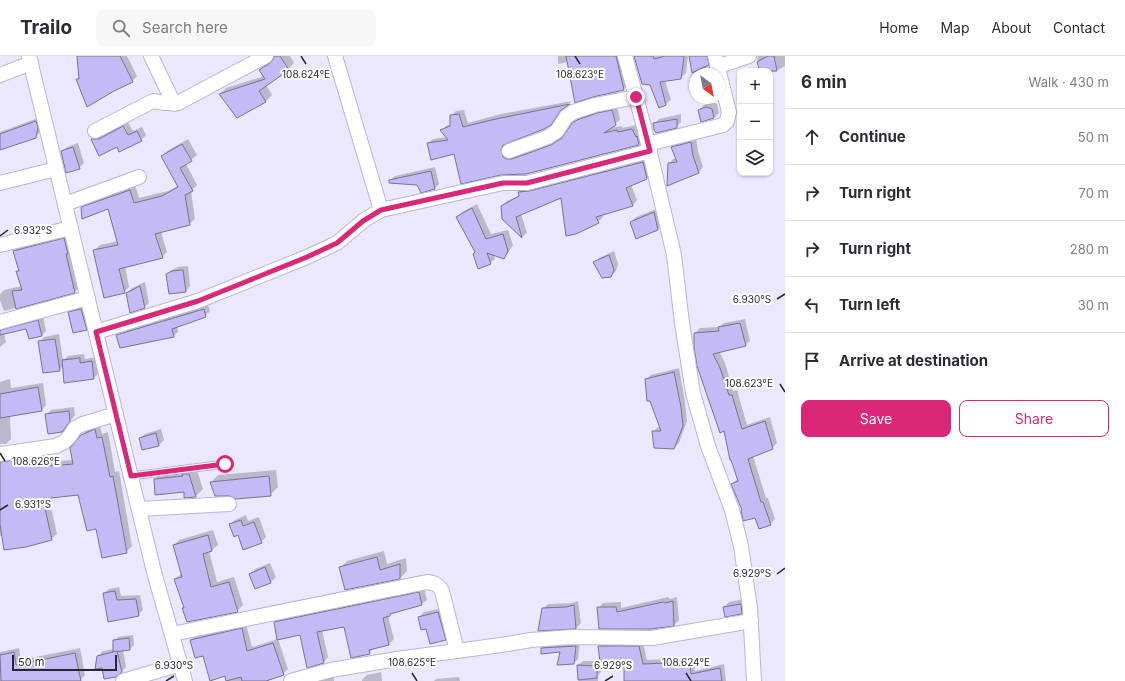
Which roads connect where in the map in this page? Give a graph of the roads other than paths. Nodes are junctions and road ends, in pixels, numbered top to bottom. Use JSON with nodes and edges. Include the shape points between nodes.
{"nodes":[{"id":1,"x":151,"y":56,"type":"edge"},
{"id":2,"x":266,"y":56,"type":"edge"},
{"id":3,"x":335,"y":56,"type":"edge"},
{"id":4,"x":625,"y":56,"type":"edge"},
{"id":5,"x":749,"y":56,"type":"edge"},
{"id":6,"x":30,"y":58,"type":"edge"},
{"id":7,"x":716,"y":61,"type":"edge"},
{"id":8,"x":0,"y":75,"type":"edge"},
{"id":9,"x":636,"y":97,"type":"junction"},
{"id":10,"x":174,"y":104,"type":"junction"},
{"id":11,"x":95,"y":131,"type":"dead end"},
{"id":12,"x":649,"y":147,"type":"junction"},
{"id":13,"x":509,"y":151,"type":"dead end"},
{"id":14,"x":56,"y":168,"type":"junction"},
{"id":15,"x":139,"y":177,"type":"dead end"},
{"id":16,"x":0,"y":183,"type":"edge"},
{"id":17,"x":65,"y":204,"type":"junction"},
{"id":18,"x":381,"y":210,"type":"junction"},
{"id":19,"x":71,"y":228,"type":"junction"},
{"id":20,"x":0,"y":245,"type":"edge"},
{"id":21,"x":88,"y":298,"type":"junction"},
{"id":22,"x":0,"y":322,"type":"edge"},
{"id":23,"x":96,"y":332,"type":"junction"},
{"id":24,"x":116,"y":414,"type":"junction"},
{"id":25,"x":0,"y":454,"type":"edge"},
{"id":26,"x":225,"y":464,"type":"dead end"},
{"id":27,"x":131,"y":476,"type":"junction"},
{"id":28,"x":229,"y":504,"type":"dead end"},
{"id":29,"x":139,"y":509,"type":"junction"},
{"id":30,"x":751,"y":620,"type":"junction"},
{"id":31,"x":172,"y":634,"type":"junction"},
{"id":32,"x":457,"y":651,"type":"junction"},
{"id":33,"x":181,"y":664,"type":"junction"},
{"id":34,"x":123,"y":681,"type":"edge"},
{"id":35,"x":185,"y":681,"type":"edge"},
{"id":36,"x":291,"y":681,"type":"edge"},
{"id":37,"x":754,"y":681,"type":"edge"}],
"edges":[{"from":1,"to":10,"type":"street"},
{"from":2,"to":10,"type":"street"},
{"from":3,"to":18,"type":"street"},
{"from":4,"to":9,"type":"street"},
{"from":5,"to":7,"type":"street"},
{"from":6,"to":8,"type":"street"},
{"from":6,"to":14,"type":"street"},
{"from":7,"to":12,"type":"street","via":[[729,112],[727,121],[723,125]]},
{"from":9,"to":12,"type":"street"},
{"from":9,"to":13,"type":"street","via":[[572,112],[548,137]]},
{"from":10,"to":11,"type":"street","via":[[153,101]]},
{"from":12,"to":18,"type":"street","via":[[527,183],[503,183]]},
{"from":12,"to":30,"type":"street","via":[[674,255],[694,393],[708,446],[732,510],[741,546]]},
{"from":14,"to":16,"type":"street"},
{"from":14,"to":17,"type":"street"},
{"from":15,"to":17,"type":"street"},
{"from":17,"to":19,"type":"street"},
{"from":18,"to":23,"type":"street","via":[[337,243],[307,257],[198,301]]},
{"from":19,"to":20,"type":"street"},
{"from":19,"to":21,"type":"street"},
{"from":21,"to":22,"type":"street"},
{"from":21,"to":23,"type":"street"},
{"from":23,"to":24,"type":"street"},
{"from":24,"to":25,"type":"street","via":[[75,428],[64,442],[56,446]]},
{"from":24,"to":27,"type":"street"},
{"from":26,"to":27,"type":"lane"},
{"from":27,"to":29,"type":"street"},
{"from":28,"to":29,"type":"street"},
{"from":29,"to":31,"type":"street"},
{"from":30,"to":32,"type":"street","via":[[652,638],[572,637]]},
{"from":30,"to":37,"type":"street"},
{"from":31,"to":32,"type":"street","via":[[427,582],[434,583],[442,591]]},
{"from":31,"to":33,"type":"street"},
{"from":32,"to":36,"type":"street","via":[[338,669]]},
{"from":33,"to":34,"type":"street"},
{"from":33,"to":35,"type":"street"}]}
